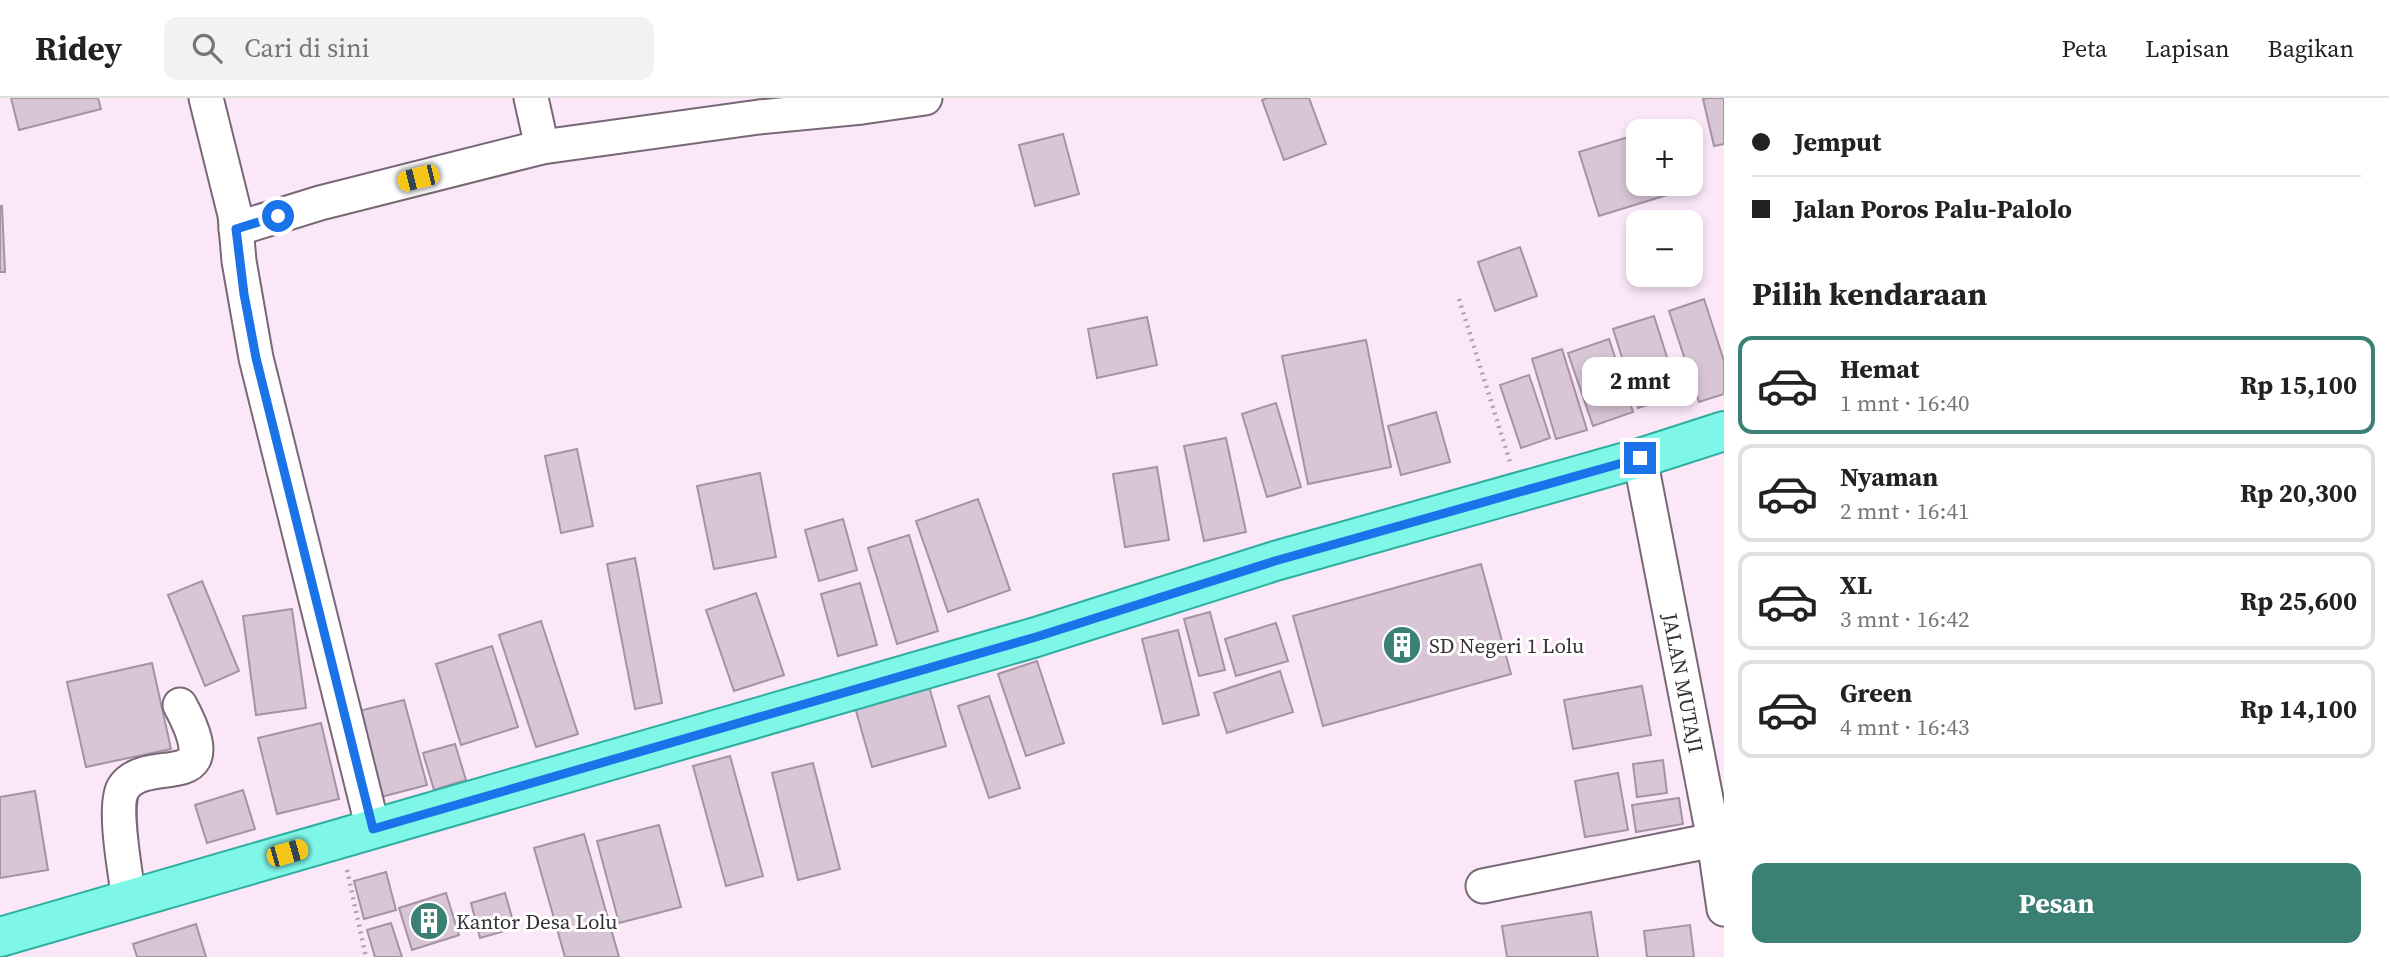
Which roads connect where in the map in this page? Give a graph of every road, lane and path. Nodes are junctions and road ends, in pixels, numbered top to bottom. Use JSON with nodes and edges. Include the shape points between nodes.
{"nodes":[{"id":1,"x":206,"y":98,"type":"edge"},
{"id":2,"x":531,"y":98,"type":"edge"},
{"id":3,"x":925,"y":98,"type":"edge"},
{"id":4,"x":542,"y":147,"type":"junction"},
{"id":5,"x":236,"y":229,"type":"junction"},
{"id":6,"x":1459,"y":299,"type":"dead end"},
{"id":7,"x":1724,"y":431,"type":"edge"},
{"id":8,"x":1640,"y":458,"type":"junction"},
{"id":9,"x":1519,"y":491,"type":"junction"},
{"id":10,"x":180,"y":705,"type":"dead end"},
{"id":11,"x":356,"y":834,"type":"junction"},
{"id":12,"x":1714,"y":840,"type":"junction"},
{"id":13,"x":1483,"y":886,"type":"dead end"},
{"id":14,"x":129,"y":899,"type":"junction"},
{"id":15,"x":1724,"y":909,"type":"edge"},
{"id":16,"x":0,"y":937,"type":"edge"},
{"id":17,"x":366,"y":957,"type":"edge"}],
"edges":[{"from":1,"to":5,"type":"street"},
{"from":2,"to":4,"type":"street"},
{"from":3,"to":4,"type":"street"},
{"from":4,"to":5,"type":"street"},
{"from":5,"to":11,"type":"street","via":[[256,358]]},
{"from":6,"to":9,"type":"path"},
{"from":7,"to":8,"type":"main road"},
{"from":8,"to":9,"type":"main road"},
{"from":8,"to":12,"type":"street","name":"JALAN MUTAJI"},
{"from":9,"to":11,"type":"main road"},
{"from":10,"to":14,"type":"street","via":[[193,729],[197,750],[191,762],[138,776],[123,787],[119,820]]},
{"from":11,"to":14,"type":"main road"},
{"from":11,"to":17,"type":"path"},
{"from":12,"to":13,"type":"street"},
{"from":12,"to":15,"type":"street","name":"JALAN MUTAJI"},
{"from":14,"to":16,"type":"main road"}]}
